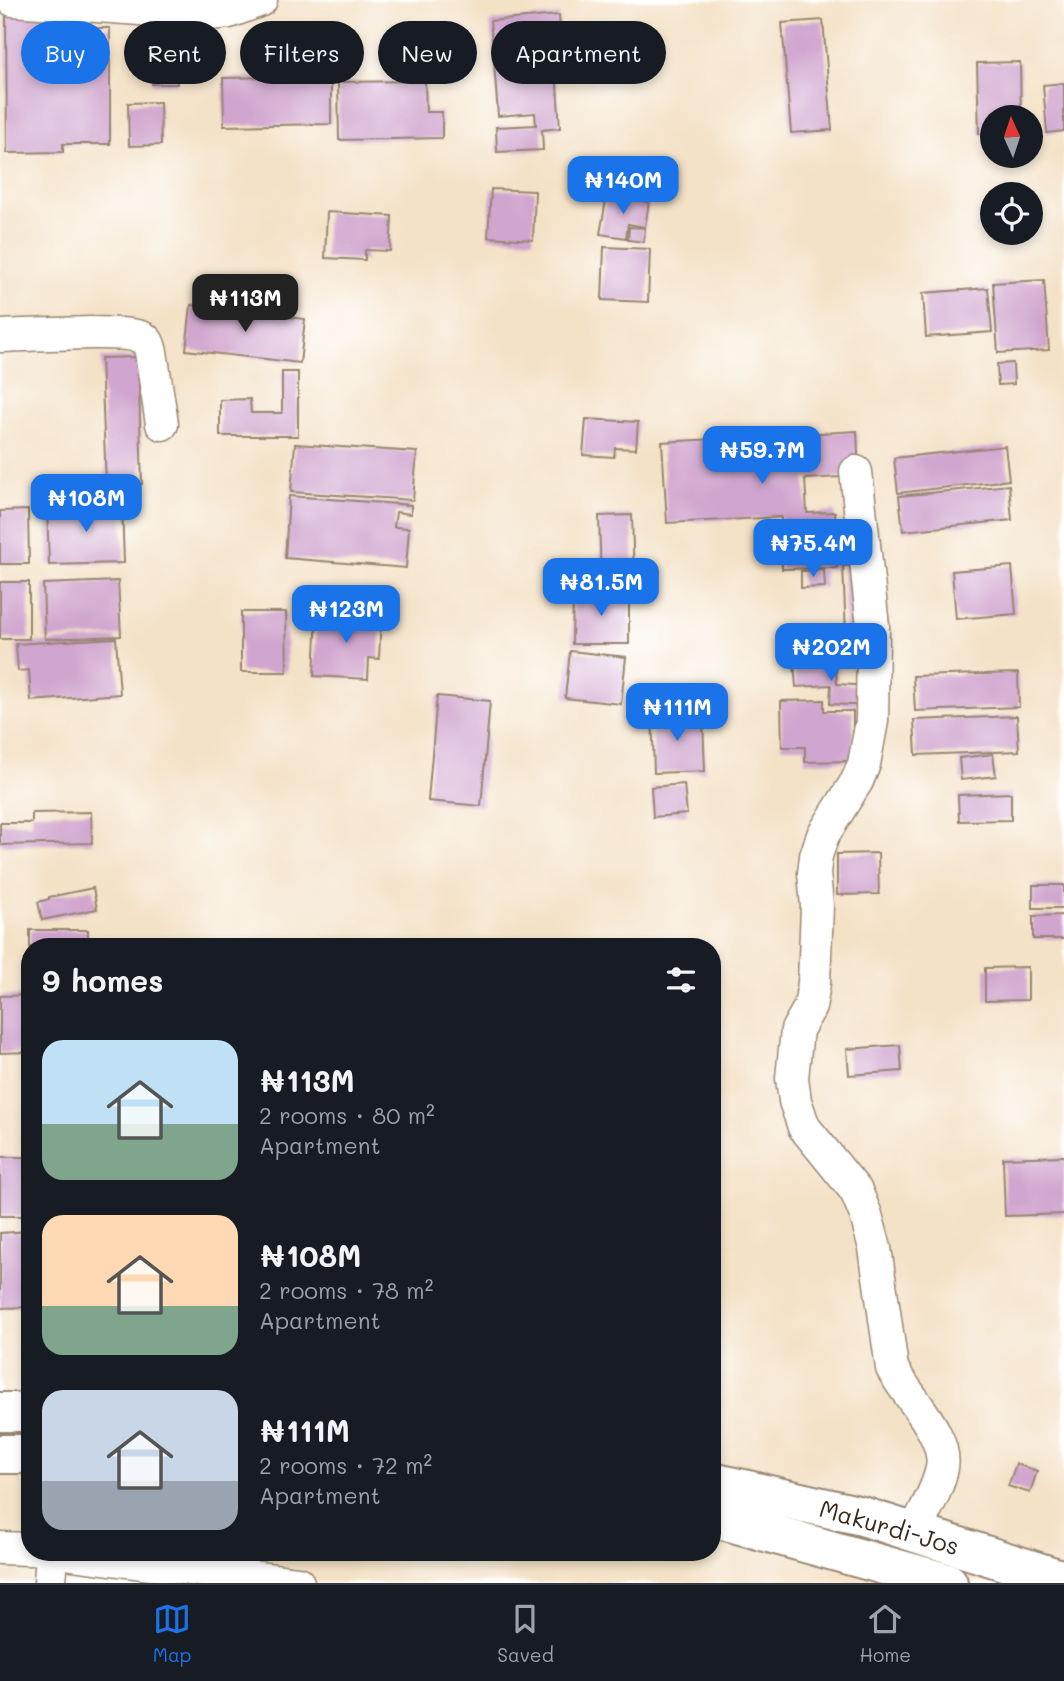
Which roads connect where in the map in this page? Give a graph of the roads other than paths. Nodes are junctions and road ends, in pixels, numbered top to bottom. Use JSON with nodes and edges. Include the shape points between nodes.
{"nodes":[{"id":1,"x":13,"y":0,"type":"edge"},
{"id":2,"x":261,"y":0,"type":"edge"},
{"id":3,"x":0,"y":335,"type":"edge"},
{"id":4,"x":162,"y":424,"type":"dead end"},
{"id":5,"x":856,"y":472,"type":"dead end"},
{"id":6,"x":0,"y":1412,"type":"edge"},
{"id":7,"x":21,"y":1412,"type":"edge"},
{"id":8,"x":0,"y":1454,"type":"edge"},
{"id":9,"x":21,"y":1454,"type":"edge"},
{"id":10,"x":721,"y":1484,"type":"edge"},
{"id":11,"x":721,"y":1519,"type":"edge"},
{"id":12,"x":914,"y":1533,"type":"junction"},
{"id":13,"x":0,"y":1548,"type":"edge"},
{"id":14,"x":21,"y":1549,"type":"edge"},
{"id":15,"x":53,"y":1561,"type":"edge"},
{"id":16,"x":125,"y":1561,"type":"edge"},
{"id":17,"x":1064,"y":1580,"type":"edge"},
{"id":18,"x":50,"y":1583,"type":"edge"},
{"id":19,"x":298,"y":1583,"type":"edge"},
{"id":20,"x":948,"y":1583,"type":"edge"}],
"edges":[{"from":1,"to":2,"type":"street","via":[[210,13],[229,12]]},
{"from":3,"to":4,"type":"street","via":[[141,337],[151,352]]},
{"from":5,"to":12,"type":"street","via":[[873,626],[873,721],[857,782],[816,856],[814,983],[810,1007],[797,1030],[792,1078],[794,1101],[804,1127],[856,1191],[866,1215],[877,1258],[892,1368],[938,1436],[941,1471]]},
{"from":6,"to":7,"type":"highway"},
{"from":8,"to":9,"type":"highway"},
{"from":10,"to":12,"type":"highway","name":"Makurdi-Jos","via":[[862,1516]]},
{"from":11,"to":20,"type":"highway","name":"Makurdi-Jos"},
{"from":12,"to":17,"type":"highway","name":"Makurdi-Jos"},
{"from":13,"to":14,"type":"street"},
{"from":15,"to":18,"type":"street"},
{"from":16,"to":19,"type":"street"}]}
